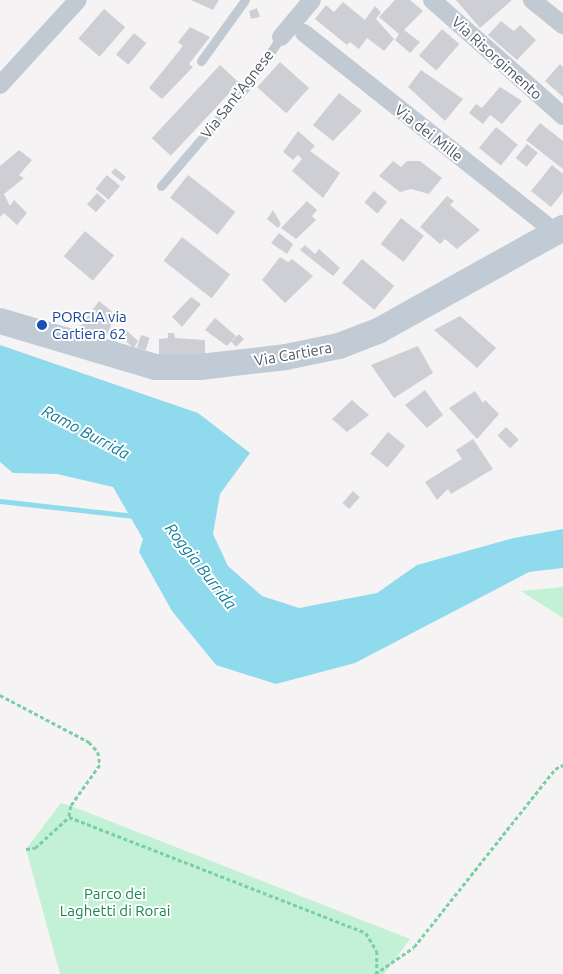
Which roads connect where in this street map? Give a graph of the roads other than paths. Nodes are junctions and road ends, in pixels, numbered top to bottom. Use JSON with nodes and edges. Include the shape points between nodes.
{"nodes":[{"id":1,"x":78,"y":0,"type":"edge"},
{"id":2,"x":245,"y":0,"type":"edge"},
{"id":3,"x":312,"y":0,"type":"edge"},
{"id":4,"x":432,"y":0,"type":"edge"},
{"id":5,"x":532,"y":0,"type":"edge"},
{"id":6,"x":563,"y":25,"type":"edge"},
{"id":7,"x":304,"y":33,"type":"dead end"},
{"id":8,"x":281,"y":37,"type":"joint"},
{"id":9,"x":201,"y":61,"type":"dead end"},
{"id":10,"x":0,"y":85,"type":"edge"},
{"id":11,"x":563,"y":116,"type":"edge"},
{"id":12,"x":161,"y":186,"type":"dead end"},
{"id":13,"x":559,"y":230,"type":"edge"},
{"id":14,"x":0,"y":321,"type":"edge"}],
"edges":[{"from":1,"to":10,"type":"street"},
{"from":2,"to":9,"type":"lane"},
{"from":3,"to":8,"type":"street","name":"Via Sant'Agnese"},
{"from":4,"to":11,"type":"street","name":"Via Risorgimento"},
{"from":5,"to":6,"type":"street"},
{"from":7,"to":13,"type":"street","name":"Via dei Mille"},
{"from":8,"to":12,"type":"lane","name":"Via Sant'Agnese","via":[[250,82]]},
{"from":13,"to":14,"type":"main road","name":"Via Cartiera","via":[[378,331],[339,346],[286,357],[200,367],[155,367]]}]}
